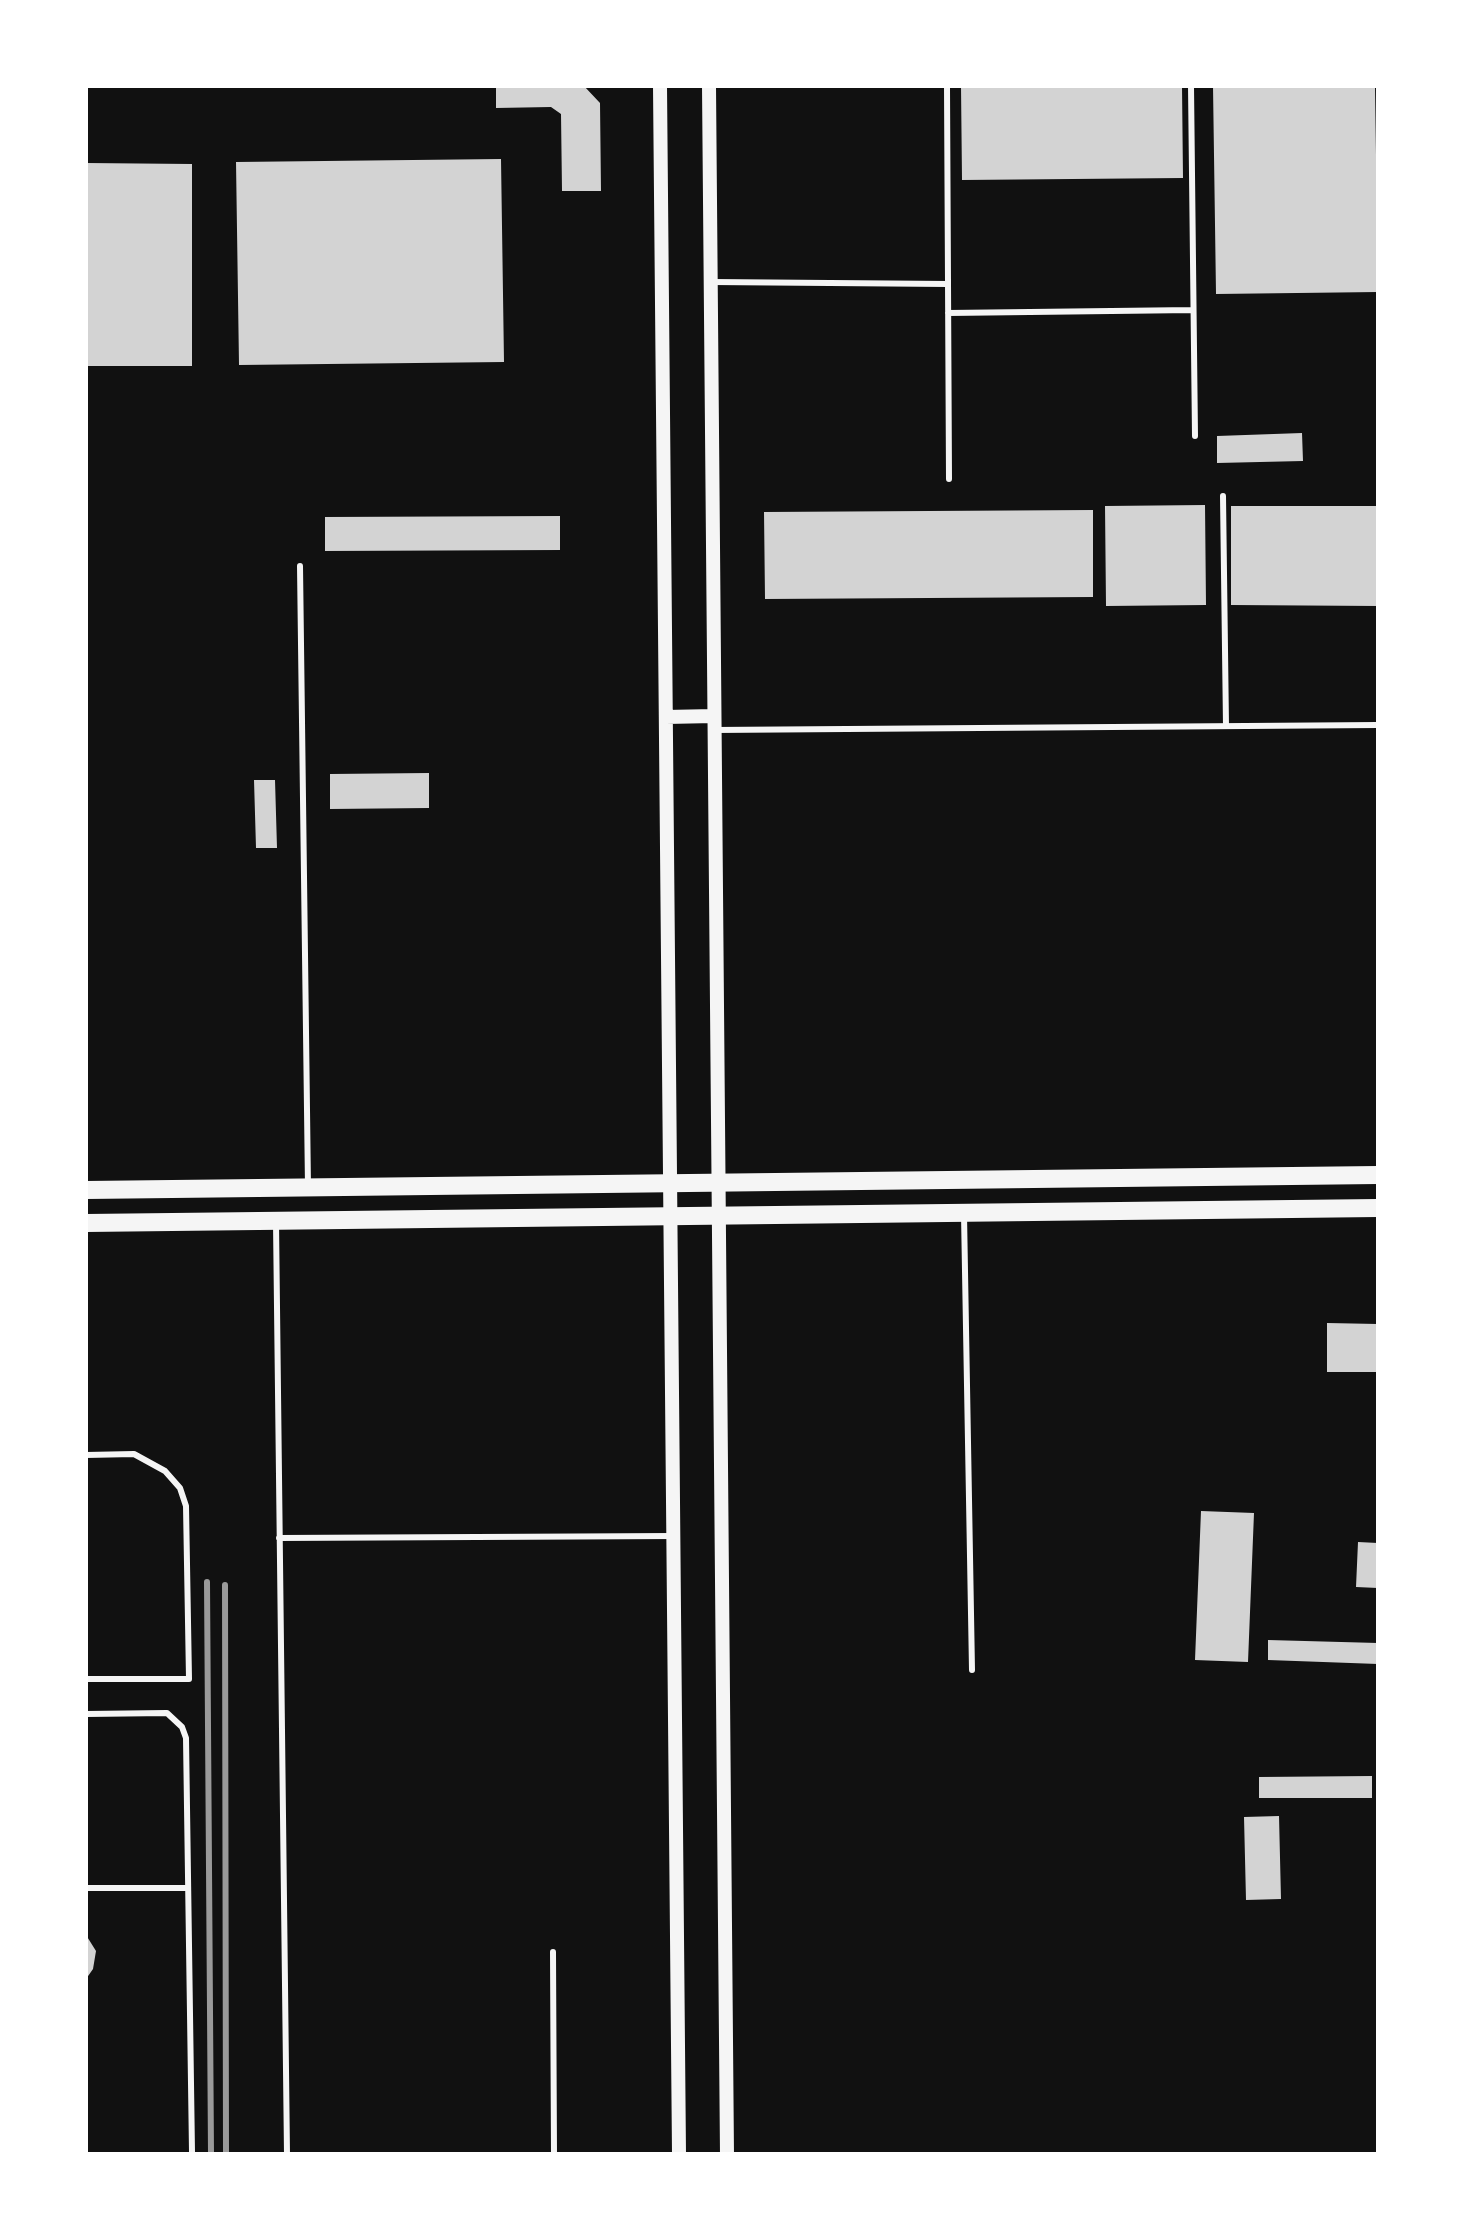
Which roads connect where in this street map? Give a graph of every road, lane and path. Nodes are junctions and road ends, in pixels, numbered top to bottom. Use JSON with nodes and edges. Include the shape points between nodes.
{"nodes":[{"id":1,"x":660,"y":86,"type":"edge"},
{"id":2,"x":709,"y":86,"type":"edge"},
{"id":3,"x":947,"y":86,"type":"edge"},
{"id":4,"x":1191,"y":86,"type":"edge"},
{"id":5,"x":711,"y":282,"type":"junction"},
{"id":6,"x":948,"y":284,"type":"junction"},
{"id":7,"x":1193,"y":310,"type":"junction"},
{"id":8,"x":948,"y":313,"type":"junction"},
{"id":9,"x":1195,"y":436,"type":"dead end"},
{"id":10,"x":949,"y":479,"type":"dead end"},
{"id":11,"x":1223,"y":496,"type":"dead end"},
{"id":12,"x":300,"y":566,"type":"dead end"},
{"id":13,"x":666,"y":717,"type":"junction"},
{"id":14,"x":714,"y":723,"type":"junction"},
{"id":15,"x":1378,"y":725,"type":"edge"},
{"id":16,"x":1226,"y":726,"type":"junction"},
{"id":17,"x":1378,"y":1175,"type":"edge"},
{"id":18,"x":670,"y":1184,"type":"junction"},
{"id":19,"x":718,"y":1184,"type":"junction"},
{"id":20,"x":308,"y":1188,"type":"junction"},
{"id":21,"x":86,"y":1190,"type":"edge"},
{"id":22,"x":1378,"y":1208,"type":"edge"},
{"id":23,"x":964,"y":1214,"type":"junction"},
{"id":24,"x":670,"y":1217,"type":"junction"},
{"id":25,"x":718,"y":1217,"type":"junction"},
{"id":26,"x":276,"y":1221,"type":"junction"},
{"id":27,"x":86,"y":1223,"type":"edge"},
{"id":28,"x":86,"y":1455,"type":"edge"},
{"id":29,"x":674,"y":1536,"type":"junction"},
{"id":30,"x":279,"y":1538,"type":"junction"},
{"id":31,"x":972,"y":1670,"type":"dead end"},
{"id":32,"x":86,"y":1679,"type":"edge"},
{"id":33,"x":86,"y":1714,"type":"edge"},
{"id":34,"x":86,"y":1888,"type":"edge"},
{"id":35,"x":188,"y":1888,"type":"junction"},
{"id":36,"x":553,"y":1952,"type":"dead end"},
{"id":37,"x":192,"y":2152,"type":"dead end"},
{"id":38,"x":287,"y":2154,"type":"edge"},
{"id":39,"x":554,"y":2154,"type":"edge"},
{"id":40,"x":679,"y":2154,"type":"edge"},
{"id":41,"x":727,"y":2154,"type":"edge"}],
"edges":[{"from":1,"to":13,"type":"street"},
{"from":2,"to":5,"type":"street"},
{"from":3,"to":6,"type":"lane"},
{"from":4,"to":7,"type":"lane"},
{"from":5,"to":6,"type":"lane"},
{"from":5,"to":14,"type":"street"},
{"from":6,"to":8,"type":"lane"},
{"from":7,"to":8,"type":"lane"},
{"from":7,"to":9,"type":"lane"},
{"from":8,"to":10,"type":"lane"},
{"from":11,"to":16,"type":"lane"},
{"from":12,"to":20,"type":"lane"},
{"from":13,"to":14,"type":"street"},
{"from":13,"to":18,"type":"street"},
{"from":14,"to":16,"type":"lane"},
{"from":14,"to":19,"type":"street"},
{"from":15,"to":16,"type":"lane"},
{"from":17,"to":19,"type":"main road"},
{"from":18,"to":19,"type":"main road"},
{"from":18,"to":20,"type":"main road"},
{"from":18,"to":24,"type":"street"},
{"from":19,"to":25,"type":"street"},
{"from":20,"to":21,"type":"main road"},
{"from":22,"to":23,"type":"main road"},
{"from":23,"to":25,"type":"main road"},
{"from":23,"to":31,"type":"lane"},
{"from":24,"to":25,"type":"main road"},
{"from":24,"to":26,"type":"main road"},
{"from":24,"to":29,"type":"street"},
{"from":25,"to":41,"type":"street"},
{"from":26,"to":27,"type":"main road"},
{"from":26,"to":30,"type":"lane"},
{"from":28,"to":32,"type":"lane","via":[[134,1454],[165,1471],[180,1488],[186,1506],[189,1679]]},
{"from":29,"to":30,"type":"lane"},
{"from":29,"to":40,"type":"street"},
{"from":30,"to":38,"type":"lane"},
{"from":33,"to":35,"type":"lane","via":[[167,1713],[182,1727]]},
{"from":34,"to":35,"type":"lane"},
{"from":35,"to":37,"type":"lane"},
{"from":36,"to":39,"type":"lane"}]}
